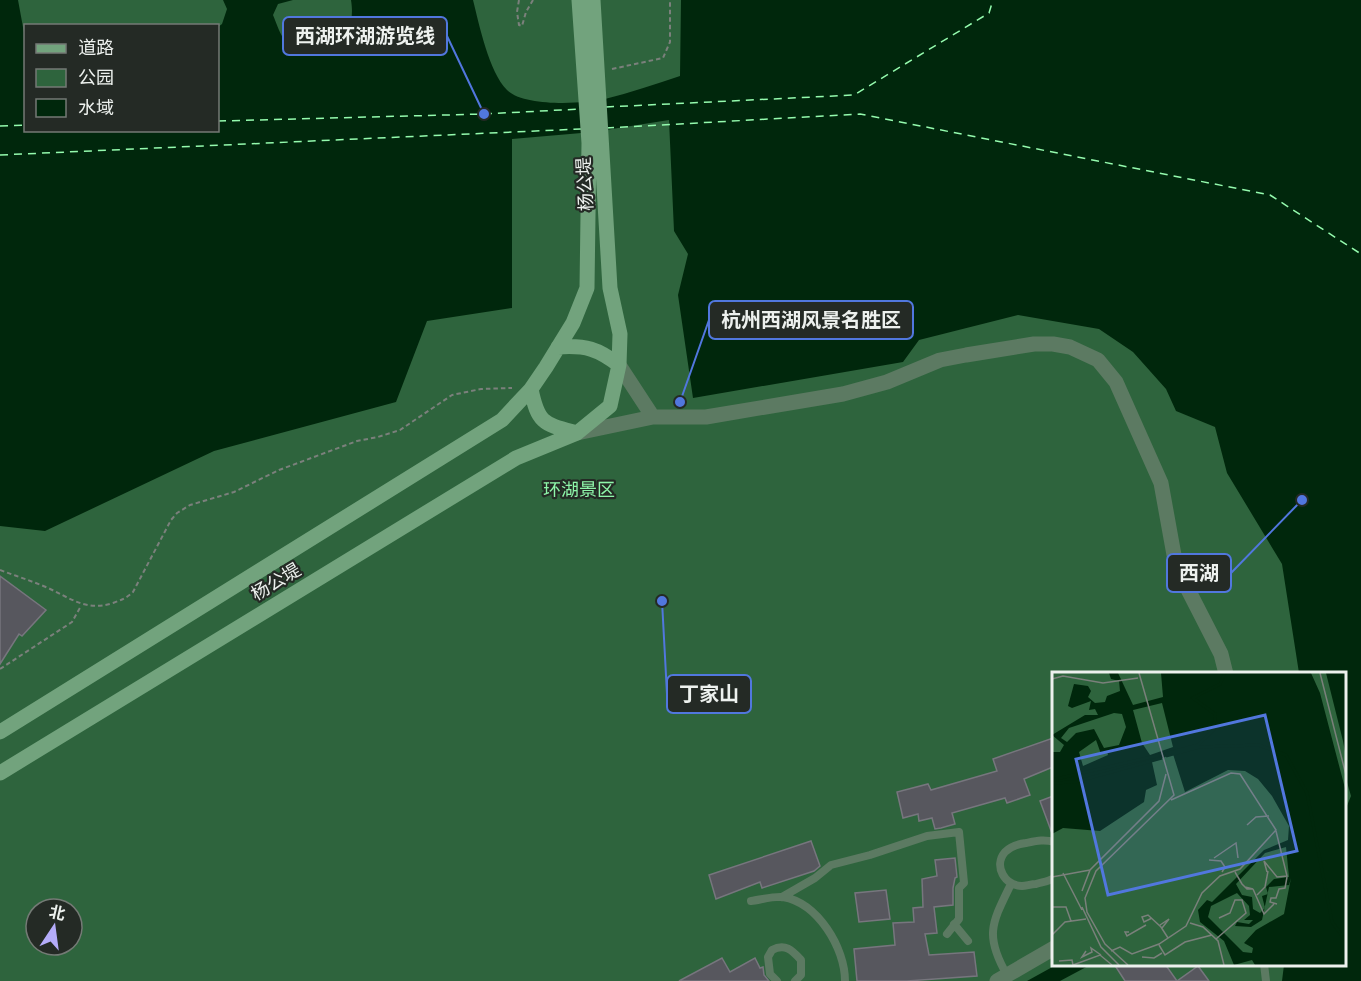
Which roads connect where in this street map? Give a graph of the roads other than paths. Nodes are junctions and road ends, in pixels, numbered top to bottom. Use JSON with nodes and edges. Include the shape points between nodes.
{"nodes":[{"id":1,"x":579,"y":0,"type":"edge"},
{"id":2,"x":593,"y":0,"type":"edge"},
{"id":3,"x":592,"y":88,"type":"junction"},
{"id":4,"x":595,"y":143,"type":"junction"},
{"id":5,"x":558,"y":347,"type":"junction"},
{"id":6,"x":619,"y":365,"type":"junction"},
{"id":7,"x":533,"y":386,"type":"junction"},
{"id":8,"x":653,"y":417,"type":"junction"},
{"id":9,"x":577,"y":433,"type":"junction"},
{"id":10,"x":1226,"y":672,"type":"edge"},
{"id":11,"x":0,"y":732,"type":"edge"},
{"id":12,"x":0,"y":773,"type":"edge"},
{"id":13,"x":1052,"y":842,"type":"edge"},
{"id":14,"x":1052,"y":879,"type":"edge"},
{"id":15,"x":1011,"y":884,"type":"junction"},
{"id":16,"x":782,"y":897,"type":"junction"},
{"id":17,"x":751,"y":901,"type":"dead end"},
{"id":18,"x":954,"y":924,"type":"junction"},
{"id":19,"x":947,"y":934,"type":"dead end"},
{"id":20,"x":968,"y":941,"type":"dead end"},
{"id":21,"x":1052,"y":949,"type":"edge"},
{"id":22,"x":1264,"y":966,"type":"edge"},
{"id":23,"x":1002,"y":978,"type":"edge"},
{"id":24,"x":800,"y":979,"type":"edge"},
{"id":25,"x":777,"y":981,"type":"edge"},
{"id":26,"x":844,"y":981,"type":"edge"},
{"id":27,"x":1266,"y":981,"type":"edge"}],
"edges":[{"from":1,"to":3,"type":"main road","name":"杨公堤"},
{"from":2,"to":3,"type":"main road","name":"杨公堤","via":[[598,72]]},
{"from":3,"to":4,"type":"main road","name":"杨公堤"},
{"from":4,"to":5,"type":"main road","name":"杨公堤","via":[[587,288]]},
{"from":4,"to":6,"type":"main road","name":"杨公堤","via":[[610,288],[620,334]]},
{"from":5,"to":6,"type":"main road","via":[[577,345],[600,351]]},
{"from":5,"to":7,"type":"main road","name":"杨公堤"},
{"from":6,"to":8,"type":"street"},
{"from":6,"to":9,"type":"main road","name":"杨公堤","via":[[610,406]]},
{"from":7,"to":9,"type":"main road","via":[[535,411],[549,425]]},
{"from":7,"to":11,"type":"main road","name":"杨公堤","via":[[502,420]]},
{"from":8,"to":9,"type":"street"},
{"from":8,"to":10,"type":"street","via":[[706,417],[843,394],[887,382],[940,360],[966,355],[1034,344],[1070,347],[1098,360],[1116,381],[1161,483],[1176,566],[1221,654]]},
{"from":9,"to":12,"type":"main road","name":"杨公堤","via":[[516,458]]},
{"from":13,"to":15,"type":"lane","via":[[1039,840],[1006,850],[1000,870]]},
{"from":14,"to":15,"type":"lane","via":[[1021,886]]},
{"from":15,"to":23,"type":"lane","via":[[992,931]]},
{"from":16,"to":17,"type":"lane"},
{"from":16,"to":18,"type":"lane","via":[[831,865],[927,836],[959,832],[964,883],[959,888],[959,919]]},
{"from":16,"to":26,"type":"lane","via":[[816,915],[829,931],[844,962]]},
{"from":18,"to":19,"type":"lane"},
{"from":18,"to":20,"type":"lane"},
{"from":21,"to":23,"type":"street"},
{"from":22,"to":27,"type":"lane"},
{"from":24,"to":25,"type":"lane","via":[[801,960],[789,948],[778,947],[768,957],[770,974]]}]}
